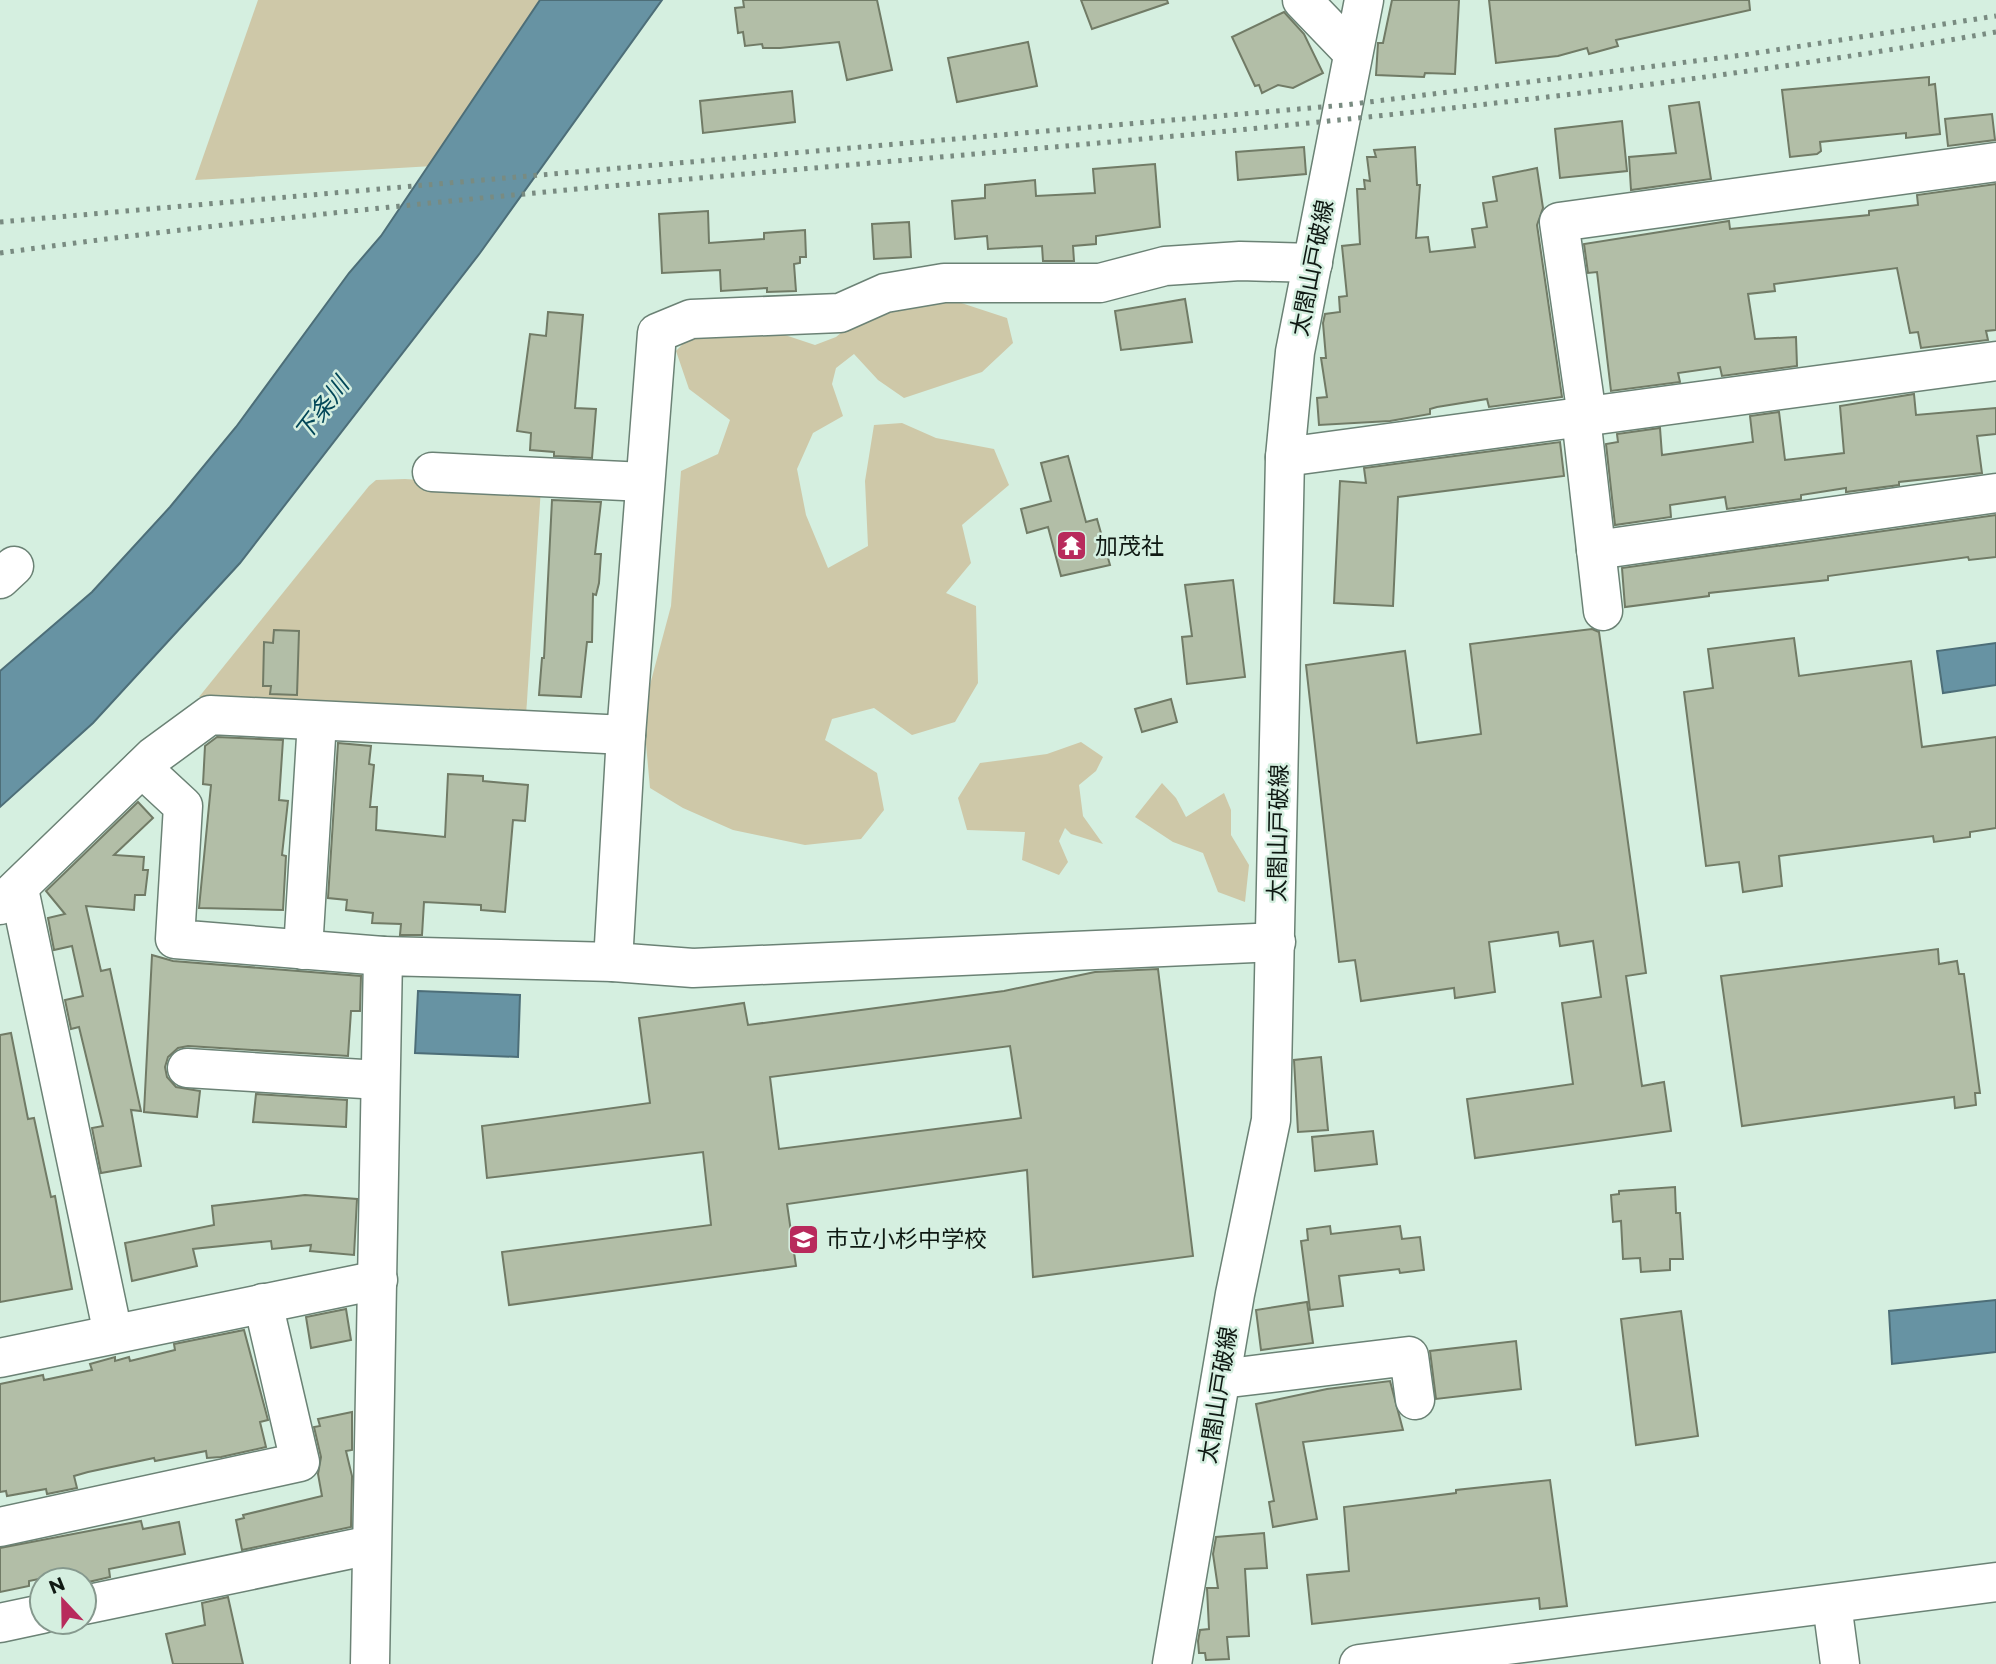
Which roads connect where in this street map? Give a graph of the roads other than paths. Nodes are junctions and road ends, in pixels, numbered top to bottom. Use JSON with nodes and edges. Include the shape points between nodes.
{"nodes":[{"id":1,"x":1302,"y":0,"type":"edge"},
{"id":2,"x":1364,"y":0,"type":"edge"},
{"id":3,"x":1353,"y":53,"type":"junction"},
{"id":4,"x":1996,"y":162,"type":"edge"},
{"id":5,"x":1313,"y":263,"type":"junction"},
{"id":6,"x":1996,"y":361,"type":"edge"},
{"id":7,"x":1584,"y":417,"type":"junction"},
{"id":8,"x":1285,"y":457,"type":"junction"},
{"id":9,"x":432,"y":472,"type":"dead end"},
{"id":10,"x":645,"y":482,"type":"junction"},
{"id":11,"x":1996,"y":494,"type":"edge"},
{"id":12,"x":1596,"y":550,"type":"junction"},
{"id":13,"x":1602,"y":611,"type":"dead end"},
{"id":14,"x":317,"y":721,"type":"junction"},
{"id":15,"x":626,"y":735,"type":"junction"},
{"id":16,"x":142,"y":768,"type":"junction"},
{"id":17,"x":9,"y":897,"type":"edge"},
{"id":18,"x":1276,"y":943,"type":"junction"},
{"id":19,"x":303,"y":950,"type":"junction"},
{"id":20,"x":383,"y":956,"type":"junction"},
{"id":21,"x":613,"y":962,"type":"junction"},
{"id":22,"x":187,"y":1068,"type":"dead end"},
{"id":23,"x":379,"y":1080,"type":"junction"},
{"id":24,"x":378,"y":1280,"type":"junction"},
{"id":25,"x":263,"y":1303,"type":"junction"},
{"id":26,"x":113,"y":1334,"type":"junction"},
{"id":27,"x":0,"y":1358,"type":"edge"},
{"id":28,"x":1221,"y":1380,"type":"junction"},
{"id":29,"x":1415,"y":1401,"type":"dead end"},
{"id":30,"x":0,"y":1527,"type":"edge"},
{"id":31,"x":371,"y":1545,"type":"junction"},
{"id":32,"x":1996,"y":1582,"type":"edge"},
{"id":33,"x":98,"y":1602,"type":"edge"},
{"id":34,"x":1832,"y":1604,"type":"junction"},
{"id":35,"x":28,"y":1617,"type":"edge"},
{"id":36,"x":0,"y":1623,"type":"edge"},
{"id":37,"x":370,"y":1664,"type":"edge"},
{"id":38,"x":1172,"y":1664,"type":"edge"},
{"id":39,"x":1359,"y":1664,"type":"edge"},
{"id":40,"x":1840,"y":1664,"type":"edge"}],
"edges":[{"from":1,"to":3,"type":"street"},
{"from":2,"to":3,"type":"street","name":"太閤山戸破線"},
{"from":3,"to":5,"type":"street","name":"太閤山戸破線"},
{"from":4,"to":7,"type":"street","via":[[1559,222]]},
{"from":5,"to":8,"type":"street","name":"太閤山戸破線","via":[[1295,352]]},
{"from":5,"to":10,"type":"street","via":[[1165,266],[1100,283],[944,283],[885,293],[840,313],[691,319],[657,332]]},
{"from":6,"to":7,"type":"street"},
{"from":7,"to":8,"type":"street"},
{"from":7,"to":12,"type":"street"},
{"from":8,"to":18,"type":"street","name":"太閤山戸破線"},
{"from":9,"to":10,"type":"street"},
{"from":10,"to":15,"type":"street"},
{"from":11,"to":12,"type":"street"},
{"from":12,"to":13,"type":"street"},
{"from":14,"to":15,"type":"street"},
{"from":14,"to":16,"type":"street","via":[[210,715]]},
{"from":14,"to":19,"type":"street"},
{"from":15,"to":21,"type":"street"},
{"from":16,"to":17,"type":"street"},
{"from":16,"to":19,"type":"street","via":[[183,806],[176,939]]},
{"from":17,"to":26,"type":"street"},
{"from":18,"to":21,"type":"street","via":[[693,968]]},
{"from":18,"to":28,"type":"street","name":"太閤山戸破線","via":[[1271,1120]]},
{"from":19,"to":20,"type":"street"},
{"from":20,"to":21,"type":"street"},
{"from":20,"to":23,"type":"street"},
{"from":22,"to":23,"type":"street"},
{"from":23,"to":24,"type":"street"},
{"from":24,"to":25,"type":"street"},
{"from":24,"to":31,"type":"street"},
{"from":25,"to":26,"type":"street"},
{"from":25,"to":30,"type":"street","via":[[300,1462]]},
{"from":26,"to":27,"type":"street"},
{"from":28,"to":29,"type":"street","via":[[1409,1356]]},
{"from":28,"to":38,"type":"street","name":"太閤山戸破線"},
{"from":31,"to":33,"type":"street"},
{"from":31,"to":37,"type":"street"},
{"from":32,"to":34,"type":"street"},
{"from":34,"to":39,"type":"street"},
{"from":34,"to":40,"type":"street"},
{"from":35,"to":36,"type":"street"}]}
